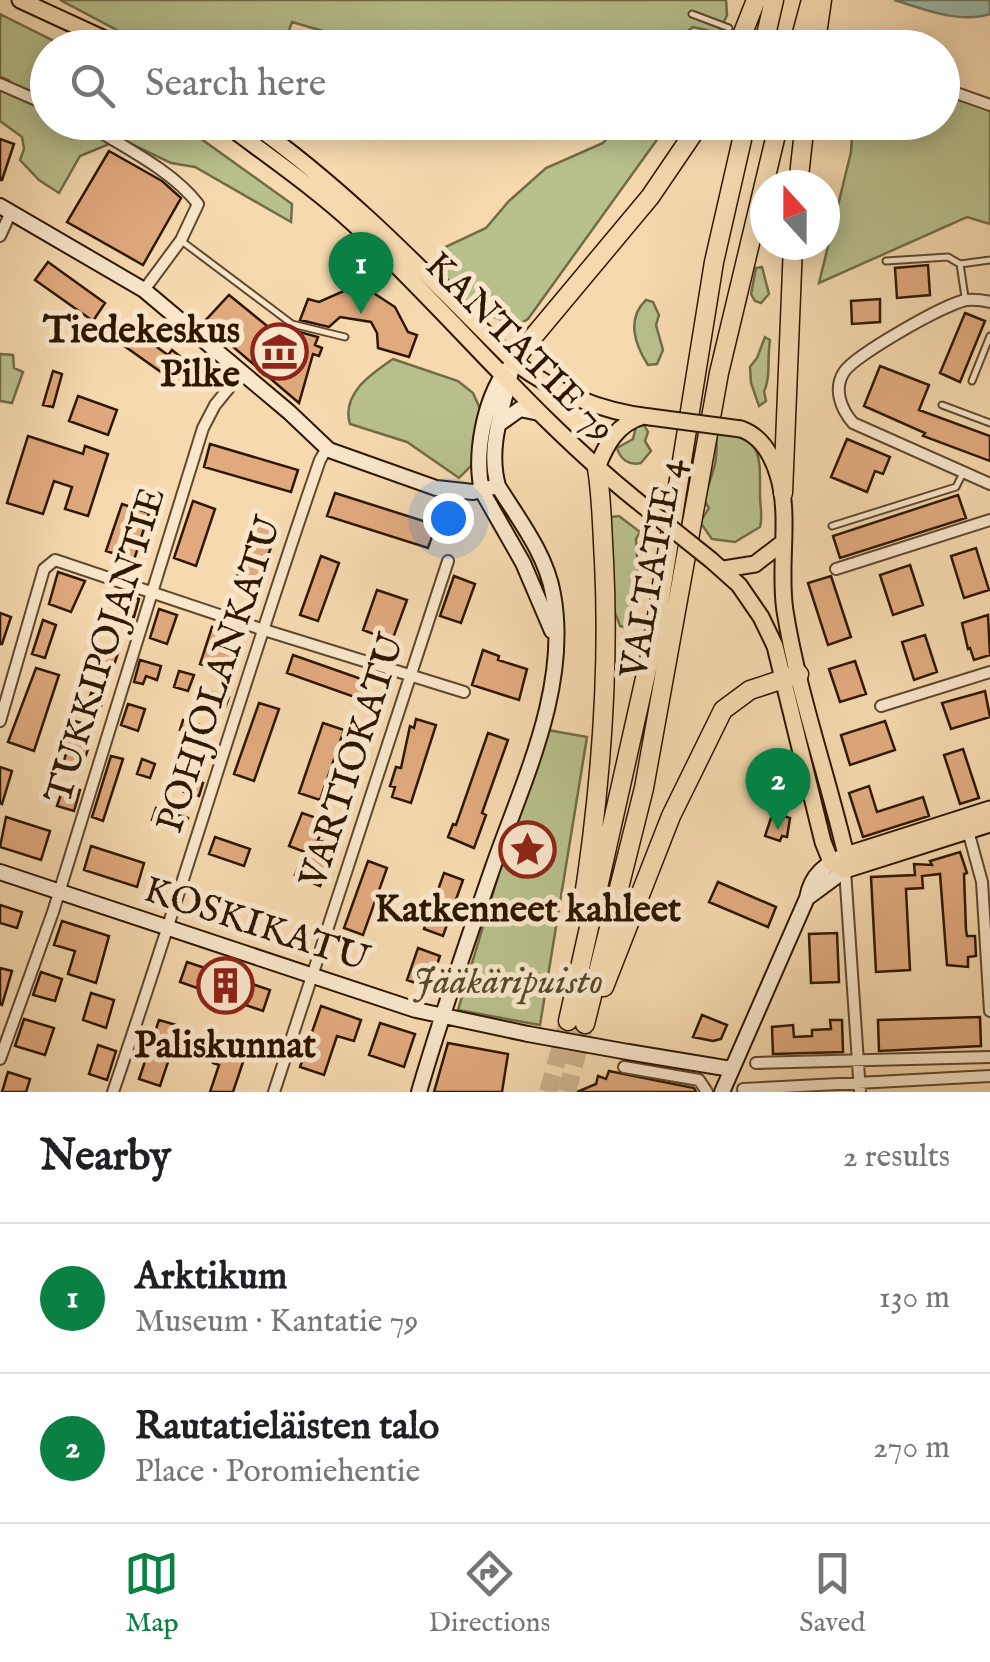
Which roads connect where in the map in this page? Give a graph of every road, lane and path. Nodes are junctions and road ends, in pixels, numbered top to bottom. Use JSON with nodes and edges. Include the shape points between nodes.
{"nodes":[{"id":1,"x":19,"y":0,"type":"edge"},
{"id":2,"x":756,"y":0,"type":"edge"},
{"id":3,"x":774,"y":0,"type":"edge"},
{"id":4,"x":816,"y":6,"type":"edge"},
{"id":5,"x":692,"y":14,"type":"dead end"},
{"id":6,"x":730,"y":28,"type":"dead end"},
{"id":7,"x":72,"y":30,"type":"edge"},
{"id":8,"x":85,"y":30,"type":"edge"},
{"id":9,"x":744,"y":30,"type":"edge"},
{"id":10,"x":777,"y":30,"type":"edge"},
{"id":11,"x":792,"y":30,"type":"edge"},
{"id":12,"x":0,"y":84,"type":"edge"},
{"id":13,"x":960,"y":94,"type":"edge"},
{"id":14,"x":30,"y":98,"type":"edge"},
{"id":15,"x":990,"y":105,"type":"edge"},
{"id":16,"x":111,"y":140,"type":"edge"},
{"id":17,"x":248,"y":140,"type":"edge"},
{"id":18,"x":275,"y":140,"type":"edge"},
{"id":19,"x":689,"y":140,"type":"edge"},
{"id":20,"x":742,"y":140,"type":"edge"},
{"id":21,"x":775,"y":140,"type":"edge"},
{"id":22,"x":802,"y":140,"type":"edge"},
{"id":23,"x":799,"y":170,"type":"edge"},
{"id":24,"x":6,"y":209,"type":"edge"},
{"id":25,"x":0,"y":236,"type":"edge"},
{"id":26,"x":181,"y":240,"type":"junction"},
{"id":27,"x":792,"y":260,"type":"edge"},
{"id":28,"x":990,"y":260,"type":"edge"},
{"id":29,"x":886,"y":262,"type":"dead end"},
{"id":30,"x":960,"y":264,"type":"junction"},
{"id":31,"x":144,"y":290,"type":"junction"},
{"id":32,"x":966,"y":300,"type":"junction"},
{"id":33,"x":990,"y":302,"type":"edge"},
{"id":34,"x":990,"y":336,"type":"edge"},
{"id":35,"x":345,"y":337,"type":"dead end"},
{"id":36,"x":512,"y":361,"type":"junction"},
{"id":37,"x":242,"y":372,"type":"junction"},
{"id":38,"x":505,"y":380,"type":"junction"},
{"id":39,"x":972,"y":381,"type":"dead end"},
{"id":40,"x":942,"y":405,"type":"dead end"},
{"id":41,"x":540,"y":413,"type":"junction"},
{"id":42,"x":646,"y":416,"type":"junction"},
{"id":43,"x":990,"y":423,"type":"edge"},
{"id":44,"x":498,"y":424,"type":"junction"},
{"id":45,"x":327,"y":448,"type":"junction"},
{"id":46,"x":597,"y":468,"type":"junction"},
{"id":47,"x":964,"y":472,"type":"junction"},
{"id":48,"x":990,"y":484,"type":"edge"},
{"id":49,"x":498,"y":486,"type":"junction"},
{"id":50,"x":482,"y":492,"type":"junction"},
{"id":51,"x":783,"y":493,"type":"junction"},
{"id":52,"x":990,"y":520,"type":"edge"},
{"id":53,"x":832,"y":526,"type":"dead end"},
{"id":54,"x":781,"y":544,"type":"junction"},
{"id":55,"x":448,"y":560,"type":"dead end"},
{"id":56,"x":718,"y":564,"type":"junction"},
{"id":57,"x":836,"y":569,"type":"dead end"},
{"id":58,"x":152,"y":592,"type":"junction"},
{"id":59,"x":261,"y":629,"type":"junction"},
{"id":60,"x":556,"y":641,"type":"junction"},
{"id":61,"x":990,"y":672,"type":"edge"},
{"id":62,"x":410,"y":675,"type":"junction"},
{"id":63,"x":792,"y":676,"type":"junction"},
{"id":64,"x":464,"y":692,"type":"dead end"},
{"id":65,"x":882,"y":706,"type":"dead end"},
{"id":66,"x":0,"y":721,"type":"edge"},
{"id":67,"x":990,"y":809,"type":"edge"},
{"id":68,"x":966,"y":824,"type":"junction"},
{"id":69,"x":990,"y":824,"type":"edge"},
{"id":70,"x":841,"y":862,"type":"junction"},
{"id":71,"x":0,"y":872,"type":"edge"},
{"id":72,"x":59,"y":892,"type":"junction"},
{"id":73,"x":168,"y":929,"type":"junction"},
{"id":74,"x":312,"y":976,"type":"junction"},
{"id":75,"x":990,"y":1011,"type":"edge"},
{"id":76,"x":442,"y":1016,"type":"junction"},
{"id":77,"x":581,"y":1023,"type":"junction"},
{"id":78,"x":560,"y":1050,"type":"dead end"},
{"id":79,"x":990,"y":1057,"type":"edge"},
{"id":80,"x":0,"y":1058,"type":"edge"},
{"id":81,"x":626,"y":1060,"type":"junction"},
{"id":82,"x":858,"y":1061,"type":"junction"},
{"id":83,"x":756,"y":1062,"type":"dead end"},
{"id":84,"x":732,"y":1070,"type":"junction"},
{"id":85,"x":990,"y":1076,"type":"edge"},
{"id":86,"x":859,"y":1088,"type":"edge"},
{"id":87,"x":743,"y":1089,"type":"dead end"},
{"id":88,"x":113,"y":1092,"type":"edge"},
{"id":89,"x":274,"y":1092,"type":"edge"},
{"id":90,"x":419,"y":1092,"type":"edge"},
{"id":91,"x":707,"y":1092,"type":"edge"},
{"id":92,"x":722,"y":1092,"type":"edge"}],
"edges":[{"from":1,"to":7,"type":"main road"},
{"from":1,"to":8,"type":"main road"},
{"from":2,"to":9,"type":"highway"},
{"from":3,"to":10,"type":"highway"},
{"from":4,"to":11,"type":"highway"},
{"from":5,"to":6,"type":"lane"},
{"from":12,"to":14,"type":"street"},
{"from":13,"to":15,"type":"street"},
{"from":16,"to":26,"type":"street","via":[[198,204]]},
{"from":17,"to":38,"type":"main road","name":"KANTATIE 79","via":[[355,226]]},
{"from":18,"to":36,"type":"main road","name":"KANTATIE 79","via":[[368,215]]},
{"from":19,"to":36,"type":"highway","via":[[650,197]]},
{"from":20,"to":77,"type":"highway","name":"VALTATIE 4","via":[[714,262],[652,647]]},
{"from":21,"to":77,"type":"highway","name":"VALTATIE 4","via":[[720,372],[644,788]]},
{"from":22,"to":23,"type":"highway"},
{"from":24,"to":25,"type":"street"},
{"from":24,"to":31,"type":"main road"},
{"from":26,"to":31,"type":"street"},
{"from":26,"to":35,"type":"lane","via":[[292,324]]},
{"from":27,"to":51,"type":"highway"},
{"from":28,"to":30,"type":"lane"},
{"from":29,"to":30,"type":"lane","via":[[948,257]]},
{"from":30,"to":32,"type":"lane"},
{"from":31,"to":37,"type":"main road"},
{"from":32,"to":33,"type":"street"},
{"from":32,"to":47,"type":"street","via":[[852,362],[839,397],[853,422]]},
{"from":34,"to":39,"type":"lane"},
{"from":36,"to":38,"type":"main road"},
{"from":36,"to":42,"type":"main road","name":"KANTATIE 79","via":[[576,399]]},
{"from":37,"to":45,"type":"main road"},
{"from":37,"to":58,"type":"street","name":"TUKKIPOJANTIE","via":[[203,428]]},
{"from":38,"to":41,"type":"main road","name":"KANTATIE 79"},
{"from":38,"to":44,"type":"main road"},
{"from":38,"to":50,"type":"main road","via":[[480,448]]},
{"from":40,"to":43,"type":"lane"},
{"from":41,"to":44,"type":"main road","via":[[520,409]]},
{"from":41,"to":46,"type":"main road","name":"KANTATIE 79"},
{"from":42,"to":46,"type":"main road","via":[[620,428]]},
{"from":42,"to":51,"type":"main road","name":"KANTATIE 79","bridge":true,"via":[[755,436]]},
{"from":44,"to":49,"type":"main road"},
{"from":45,"to":50,"type":"main road","via":[[436,488]]},
{"from":45,"to":59,"type":"street","name":"POHJOLANKATU"},
{"from":46,"to":56,"type":"main road","name":"KANTATIE 79","bridge":true},
{"from":46,"to":78,"type":"highway","via":[[605,722]]},
{"from":47,"to":48,"type":"street"},
{"from":47,"to":53,"type":"lane","via":[[956,487]]},
{"from":49,"to":50,"type":"main road"},
{"from":49,"to":60,"type":"main road","via":[[545,565]]},
{"from":50,"to":60,"type":"main road","via":[[523,563]]},
{"from":51,"to":54,"type":"main road"},
{"from":52,"to":57,"type":"street"},
{"from":54,"to":56,"type":"main road","via":[[755,564]]},
{"from":54,"to":63,"type":"main road"},
{"from":55,"to":62,"type":"street","name":"VARTIOKATU"},
{"from":56,"to":63,"type":"main road","name":"KANTATIE 79","via":[[766,626]]},
{"from":58,"to":59,"type":"street"},
{"from":58,"to":66,"type":"street","via":[[55,560],[44,569]]},
{"from":58,"to":72,"type":"street","name":"TUKKIPOJANTIE"},
{"from":59,"to":62,"type":"street"},
{"from":59,"to":73,"type":"street","name":"POHJOLANKATU"},
{"from":60,"to":76,"type":"main road","via":[[542,729]]},
{"from":61,"to":65,"type":"street"},
{"from":62,"to":64,"type":"street"},
{"from":62,"to":74,"type":"street","name":"VARTIOKATU"},
{"from":63,"to":70,"type":"main road","via":[[820,832]]},
{"from":63,"to":77,"type":"highway","via":[[736,698],[723,710]]},
{"from":67,"to":68,"type":"main road"},
{"from":68,"to":69,"type":"main road"},
{"from":68,"to":70,"type":"main road"},
{"from":68,"to":75,"type":"street","via":[[982,882]]},
{"from":70,"to":82,"type":"street"},
{"from":70,"to":84,"type":"main road","via":[[807,898]]},
{"from":71,"to":72,"type":"main road","name":"KOSKIKATU"},
{"from":72,"to":73,"type":"main road","name":"KOSKIKATU"},
{"from":72,"to":80,"type":"street","name":"TUKKIPOJANTIE"},
{"from":73,"to":74,"type":"main road","name":"KOSKIKATU"},
{"from":73,"to":88,"type":"street","name":"POHJOLANKATU"},
{"from":74,"to":76,"type":"main road","name":"KOSKIKATU"},
{"from":74,"to":89,"type":"street","name":"VARTIOKATU"},
{"from":76,"to":81,"type":"main road","name":"KOSKIKATU","bridge":true},
{"from":76,"to":90,"type":"main road"},
{"from":79,"to":82,"type":"street"},
{"from":81,"to":84,"type":"main road","name":"KOSKIKATU"},
{"from":81,"to":91,"type":"street","name":"KOSKIKATU","via":[[700,1080]]},
{"from":82,"to":83,"type":"street"},
{"from":82,"to":86,"type":"street"},
{"from":84,"to":92,"type":"main road"},
{"from":85,"to":86,"type":"street"},
{"from":86,"to":87,"type":"street"}]}
